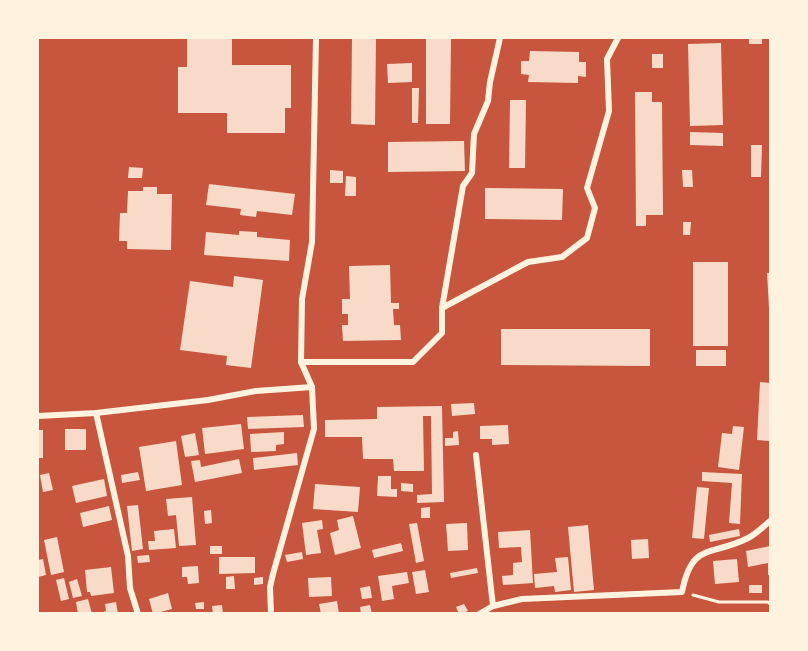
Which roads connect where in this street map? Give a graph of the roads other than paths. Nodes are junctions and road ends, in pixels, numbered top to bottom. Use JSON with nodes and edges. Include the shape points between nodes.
{"nodes":[{"id":1,"x":316,"y":38,"type":"edge"},
{"id":2,"x":500,"y":38,"type":"edge"},
{"id":3,"x":618,"y":38,"type":"edge"},
{"id":4,"x":442,"y":308,"type":"junction"},
{"id":5,"x":301,"y":362,"type":"junction"},
{"id":6,"x":312,"y":387,"type":"junction"},
{"id":7,"x":96,"y":412,"type":"junction"},
{"id":8,"x":38,"y":416,"type":"edge"},
{"id":9,"x":476,"y":455,"type":"dead end"},
{"id":10,"x":771,"y":522,"type":"edge"},
{"id":11,"x":493,"y":606,"type":"junction"},
{"id":12,"x":138,"y":614,"type":"edge"},
{"id":13,"x":271,"y":614,"type":"edge"},
{"id":14,"x":479,"y":614,"type":"edge"}],
"edges":[{"from":1,"to":5,"type":"street","via":[[312,242],[302,299]]},
{"from":2,"to":4,"type":"street","via":[[488,101],[474,134],[472,173],[463,186],[455,222]]},
{"from":3,"to":4,"type":"street","via":[[607,58],[609,111],[587,188],[595,208],[587,238],[562,256],[528,262]]},
{"from":4,"to":5,"type":"street","via":[[442,333],[413,362]]},
{"from":5,"to":6,"type":"street"},
{"from":6,"to":7,"type":"street"},
{"from":6,"to":13,"type":"street","via":[[314,429],[273,574]]},
{"from":7,"to":8,"type":"street"},
{"from":7,"to":12,"type":"street","via":[[129,555],[130,588]]},
{"from":9,"to":11,"type":"street"},
{"from":10,"to":11,"type":"street","via":[[748,538],[698,556],[686,571],[682,592],[522,599]]},
{"from":11,"to":14,"type":"street"}]}
